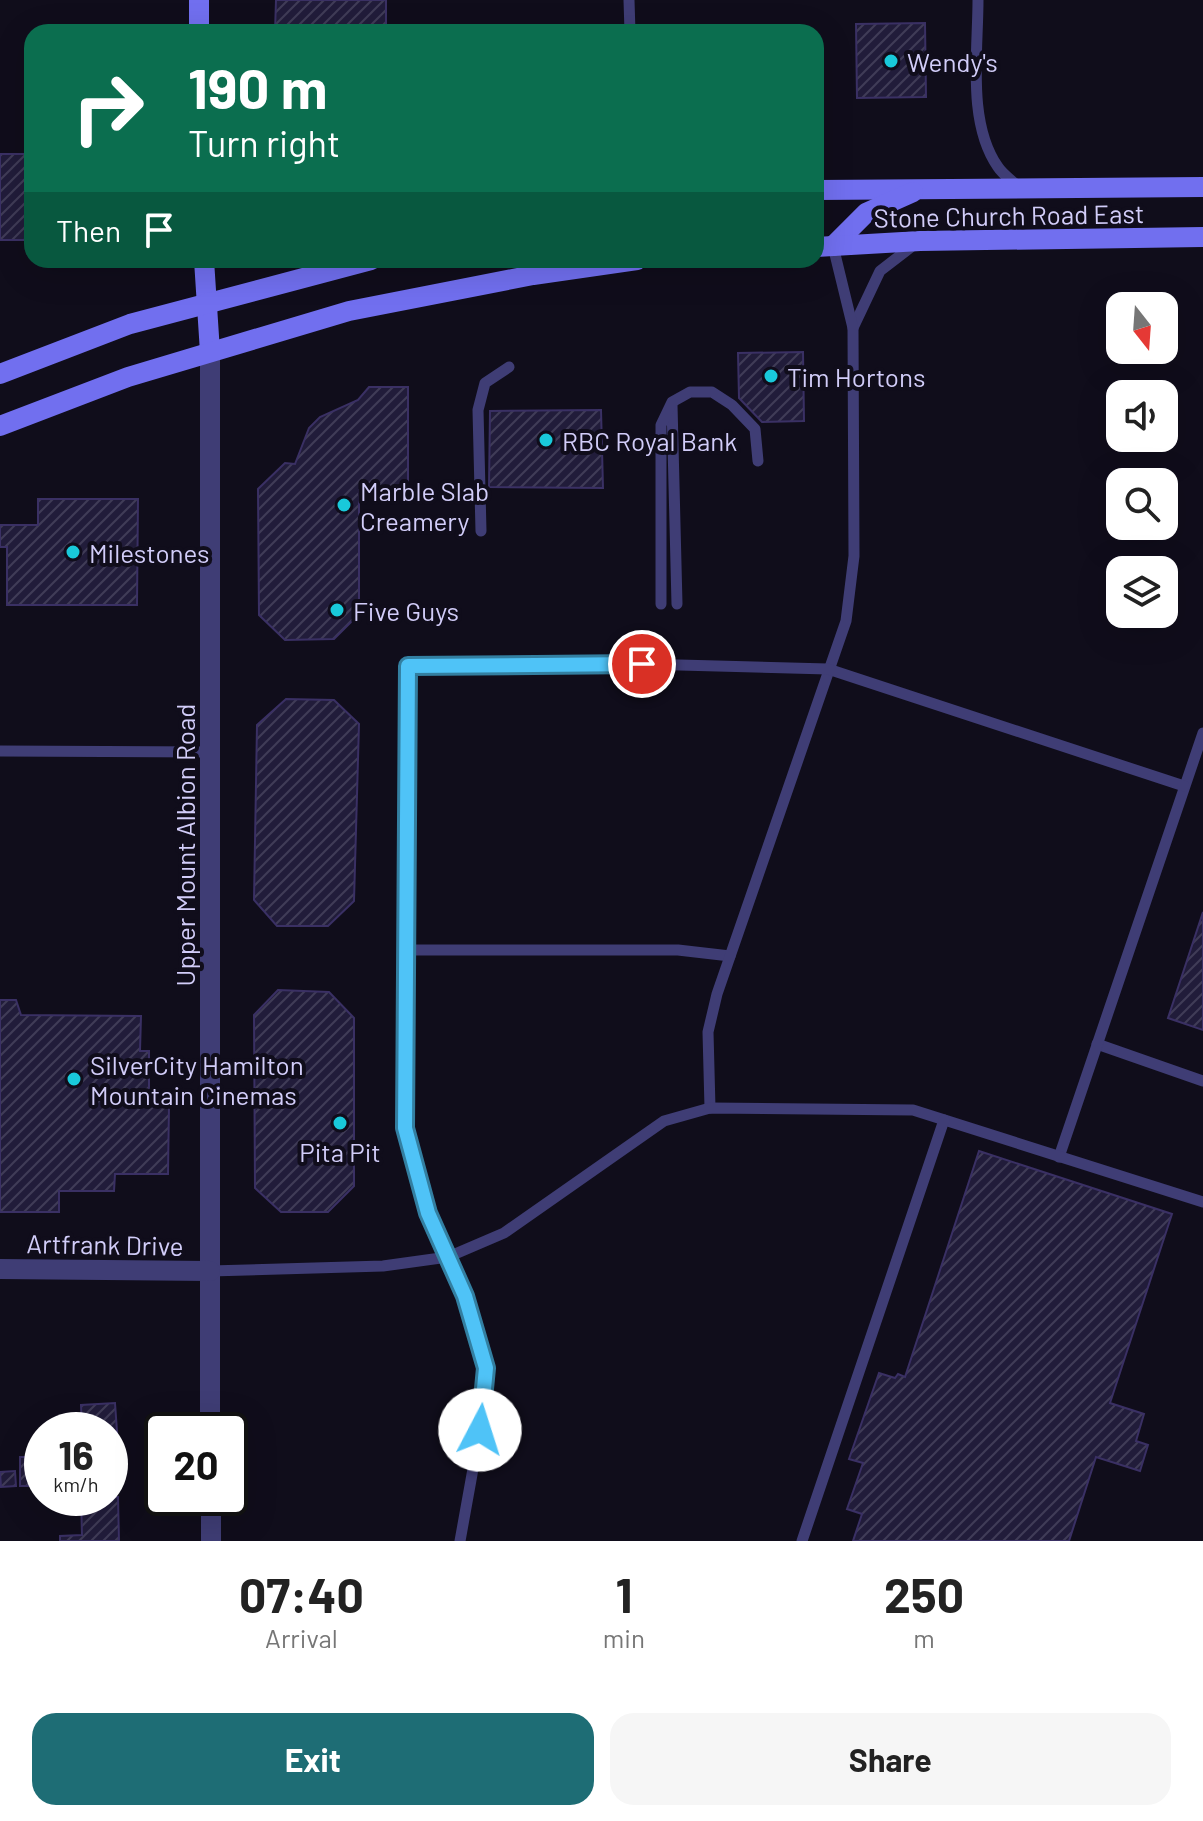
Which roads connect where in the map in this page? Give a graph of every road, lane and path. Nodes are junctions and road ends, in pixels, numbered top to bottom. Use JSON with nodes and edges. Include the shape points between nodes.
{"nodes":[{"id":1,"x":199,"y":0,"type":"edge"},
{"id":2,"x":629,"y":0,"type":"edge"},
{"id":3,"x":978,"y":0,"type":"edge"},
{"id":4,"x":199,"y":24,"type":"edge"},
{"id":5,"x":630,"y":24,"type":"edge"},
{"id":6,"x":1203,"y":187,"type":"edge"},
{"id":7,"x":920,"y":189,"type":"junction"},
{"id":8,"x":1022,"y":189,"type":"junction"},
{"id":9,"x":824,"y":190,"type":"edge"},
{"id":10,"x":1203,"y":237,"type":"edge"},
{"id":11,"x":920,"y":241,"type":"junction"},
{"id":12,"x":824,"y":246,"type":"edge"},
{"id":13,"x":204,"y":268,"type":"edge"},
{"id":14,"x":339,"y":268,"type":"edge"},
{"id":15,"x":582,"y":268,"type":"edge"},
{"id":16,"x":205,"y":302,"type":"junction"},
{"id":17,"x":853,"y":328,"type":"junction"},
{"id":18,"x":210,"y":352,"type":"junction"},
{"id":19,"x":509,"y":367,"type":"dead end"},
{"id":20,"x":0,"y":374,"type":"edge"},
{"id":21,"x":672,"y":402,"type":"junction"},
{"id":22,"x":0,"y":426,"type":"edge"},
{"id":23,"x":758,"y":461,"type":"dead end"},
{"id":24,"x":481,"y":531,"type":"dead end"},
{"id":25,"x":661,"y":604,"type":"dead end"},
{"id":26,"x":677,"y":604,"type":"dead end"},
{"id":27,"x":828,"y":669,"type":"junction"},
{"id":28,"x":1203,"y":733,"type":"edge"},
{"id":29,"x":0,"y":751,"type":"edge"},
{"id":30,"x":209,"y":752,"type":"junction"},
{"id":31,"x":1184,"y":786,"type":"junction"},
{"id":32,"x":404,"y":950,"type":"junction"},
{"id":33,"x":730,"y":956,"type":"junction"},
{"id":34,"x":1097,"y":1044,"type":"junction"},
{"id":35,"x":1203,"y":1081,"type":"edge"},
{"id":36,"x":710,"y":1108,"type":"junction"},
{"id":37,"x":944,"y":1120,"type":"junction"},
{"id":38,"x":1059,"y":1157,"type":"junction"},
{"id":39,"x":1203,"y":1202,"type":"edge"},
{"id":40,"x":448,"y":1257,"type":"junction"},
{"id":41,"x":0,"y":1269,"type":"edge"},
{"id":42,"x":210,"y":1271,"type":"junction"},
{"id":43,"x":210,"y":1412,"type":"edge"},
{"id":44,"x":211,"y":1516,"type":"edge"},
{"id":45,"x":211,"y":1541,"type":"edge"},
{"id":46,"x":460,"y":1541,"type":"edge"},
{"id":47,"x":802,"y":1541,"type":"edge"}],
"edges":[{"from":1,"to":4,"type":"main road"},
{"from":2,"to":5,"type":"lane"},
{"from":3,"to":8,"type":"lane","via":[[983,138],[998,168]]},
{"from":6,"to":8,"type":"main road","name":"Stone Church Road East"},
{"from":7,"to":8,"type":"main road","name":"Stone Church Road East"},
{"from":7,"to":9,"type":"main road","name":"Stone Church Road East"},
{"from":7,"to":12,"type":"main road","via":[[866,213]]},
{"from":10,"to":11,"type":"main road","name":"Stone Church Road East"},
{"from":11,"to":12,"type":"main road","name":"Stone Church Road East"},
{"from":11,"to":17,"type":"lane","via":[[880,271]]},
{"from":12,"to":17,"type":"lane"},
{"from":13,"to":16,"type":"main road","name":"Upper Mount Albion Road"},
{"from":14,"to":16,"type":"main road"},
{"from":15,"to":18,"type":"main road","via":[[349,311]]},
{"from":16,"to":18,"type":"main road","name":"Upper Mount Albion Road"},
{"from":16,"to":20,"type":"main road","via":[[130,324]]},
{"from":17,"to":27,"type":"lane","via":[[854,556],[846,621]]},
{"from":18,"to":22,"type":"main road"},
{"from":18,"to":30,"type":"street","name":"Upper Mount Albion Road"},
{"from":19,"to":24,"type":"lane","via":[[485,383],[478,410]]},
{"from":21,"to":23,"type":"lane","via":[[690,392],[712,392],[732,405],[755,429]]},
{"from":21,"to":25,"type":"lane","via":[[661,425]]},
{"from":21,"to":26,"type":"lane"},
{"from":27,"to":31,"type":"lane"},
{"from":27,"to":32,"type":"lane","via":[[408,666]]},
{"from":27,"to":33,"type":"lane"},
{"from":28,"to":31,"type":"lane"},
{"from":29,"to":30,"type":"lane"},
{"from":30,"to":42,"type":"street","name":"Upper Mount Albion Road"},
{"from":31,"to":34,"type":"lane"},
{"from":32,"to":33,"type":"lane","via":[[678,950]]},
{"from":32,"to":40,"type":"lane","via":[[405,1128],[428,1213]]},
{"from":33,"to":36,"type":"lane","via":[[708,1032]]},
{"from":34,"to":35,"type":"lane"},
{"from":34,"to":38,"type":"lane"},
{"from":36,"to":37,"type":"lane","via":[[913,1110]]},
{"from":36,"to":40,"type":"lane","via":[[664,1121],[504,1233]]},
{"from":37,"to":38,"type":"lane"},
{"from":37,"to":47,"type":"lane"},
{"from":38,"to":39,"type":"lane"},
{"from":40,"to":42,"type":"lane","via":[[383,1266]]},
{"from":40,"to":46,"type":"lane","via":[[486,1368]]},
{"from":41,"to":42,"type":"street","name":"Artfrank Drive"},
{"from":42,"to":43,"type":"street","name":"Upper Mount Albion Road"},
{"from":44,"to":45,"type":"street"}]}
